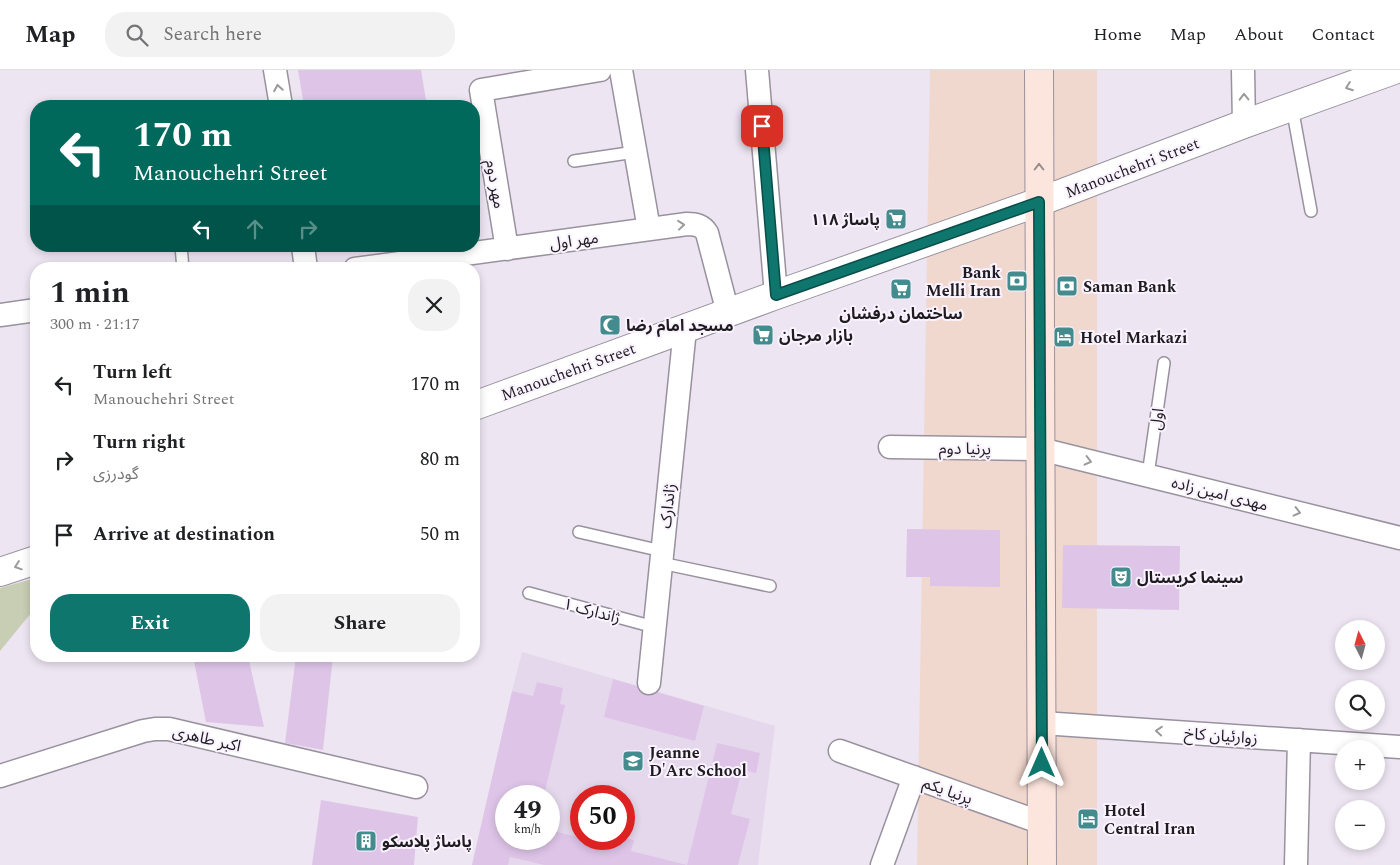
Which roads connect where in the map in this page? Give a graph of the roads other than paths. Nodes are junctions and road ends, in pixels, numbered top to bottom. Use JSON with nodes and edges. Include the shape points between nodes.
{"nodes":[{"id":1,"x":275,"y":70,"type":"edge"},
{"id":2,"x":600,"y":70,"type":"edge"},
{"id":3,"x":621,"y":70,"type":"edge"},
{"id":4,"x":757,"y":70,"type":"edge"},
{"id":5,"x":1039,"y":70,"type":"edge"},
{"id":6,"x":1243,"y":70,"type":"edge"},
{"id":7,"x":1394,"y":70,"type":"edge"},
{"id":8,"x":280,"y":100,"type":"edge"},
{"id":9,"x":1292,"y":107,"type":"junction"},
{"id":10,"x":1244,"y":124,"type":"junction"},
{"id":11,"x":636,"y":152,"type":"junction"},
{"id":12,"x":574,"y":160,"type":"dead end"},
{"id":13,"x":1039,"y":202,"type":"junction"},
{"id":14,"x":1311,"y":211,"type":"dead end"},
{"id":15,"x":649,"y":229,"type":"junction"},
{"id":16,"x":507,"y":249,"type":"junction"},
{"id":17,"x":408,"y":262,"type":"edge"},
{"id":18,"x":776,"y":295,"type":"junction"},
{"id":19,"x":30,"y":311,"type":"edge"},
{"id":20,"x":728,"y":313,"type":"junction"},
{"id":21,"x":0,"y":315,"type":"edge"},
{"id":22,"x":685,"y":329,"type":"junction"},
{"id":23,"x":1164,"y":363,"type":"dead end"},
{"id":24,"x":480,"y":404,"type":"edge"},
{"id":25,"x":890,"y":447,"type":"dead end"},
{"id":26,"x":1040,"y":449,"type":"junction"},
{"id":27,"x":1148,"y":476,"type":"junction"},
{"id":28,"x":579,"y":532,"type":"dead end"},
{"id":29,"x":1400,"y":538,"type":"edge"},
{"id":30,"x":662,"y":557,"type":"junction"},
{"id":31,"x":30,"y":562,"type":"edge"},
{"id":32,"x":0,"y":572,"type":"edge"},
{"id":33,"x":770,"y":586,"type":"dead end"},
{"id":34,"x":529,"y":593,"type":"dead end"},
{"id":35,"x":654,"y":627,"type":"junction"},
{"id":36,"x":649,"y":683,"type":"dead end"},
{"id":37,"x":1042,"y":724,"type":"junction"},
{"id":38,"x":1299,"y":740,"type":"junction"},
{"id":39,"x":1400,"y":747,"type":"edge"},
{"id":40,"x":840,"y":751,"type":"dead end"},
{"id":41,"x":0,"y":776,"type":"edge"},
{"id":42,"x":914,"y":777,"type":"junction"},
{"id":43,"x":416,"y":787,"type":"dead end"},
{"id":44,"x":1042,"y":823,"type":"junction"},
{"id":45,"x":882,"y":865,"type":"edge"},
{"id":46,"x":1042,"y":865,"type":"edge"},
{"id":47,"x":1296,"y":865,"type":"edge"}],
"edges":[{"from":8,"to":1,"type":"street","one_way":true},
{"from":2,"to":16,"type":"street","name":"مهر دوم","via":[[481,90]]},
{"from":3,"to":11,"type":"street"},
{"from":4,"to":18,"type":"street"},
{"from":13,"to":5,"type":"main road","one_way":true},
{"from":10,"to":6,"type":"street","one_way":true},
{"from":7,"to":9,"type":"street","name":"Manouchehri Street","one_way":true},
{"from":9,"to":10,"type":"street","name":"Manouchehri Street"},
{"from":9,"to":14,"type":"lane"},
{"from":10,"to":13,"type":"street","name":"Manouchehri Street"},
{"from":11,"to":12,"type":"lane"},
{"from":11,"to":15,"type":"street"},
{"from":13,"to":18,"type":"street","name":"Manouchehri Street"},
{"from":13,"to":26,"type":"main road"},
{"from":15,"to":16,"type":"street","name":"مهر اول"},
{"from":15,"to":20,"type":"street","name":"مهر اول","one_way":true,"via":[[687,224],[704,228]]},
{"from":16,"to":17,"type":"street","name":"مهر اول"},
{"from":18,"to":20,"type":"street","name":"Manouchehri Street"},
{"from":19,"to":21,"type":"street"},
{"from":20,"to":22,"type":"street","name":"Manouchehri Street"},
{"from":22,"to":24,"type":"street","name":"Manouchehri Street"},
{"from":22,"to":30,"type":"street","name":"ژاندارک"},
{"from":23,"to":27,"type":"lane","name":"اول"},
{"from":25,"to":26,"type":"street","name":"پرنیا دوم"},
{"from":26,"to":27,"type":"street","name":"مهدی امین زاده","one_way":true},
{"from":26,"to":37,"type":"main road"},
{"from":27,"to":29,"type":"street","name":"مهدی امین زاده","one_way":true},
{"from":28,"to":30,"type":"lane"},
{"from":30,"to":33,"type":"lane"},
{"from":30,"to":35,"type":"street","name":"ژاندارک"},
{"from":31,"to":32,"type":"street","one_way":true},
{"from":34,"to":35,"type":"lane","name":"ژاندارک ۱"},
{"from":35,"to":36,"type":"street","name":"ژاندارک"},
{"from":38,"to":37,"type":"street","name":"زوارئیان کاخ","one_way":true},
{"from":37,"to":44,"type":"main road"},
{"from":38,"to":39,"type":"street","name":"زوارئیان کاخ"},
{"from":38,"to":47,"type":"street"},
{"from":40,"to":42,"type":"street"},
{"from":41,"to":43,"type":"street","name":"اکبر طاهری","via":[[143,731],[169,729]]},
{"from":42,"to":44,"type":"street","name":"پرنیا یکم"},
{"from":42,"to":45,"type":"street","name":"پرنیا یکم"},
{"from":44,"to":46,"type":"main road"}]}
